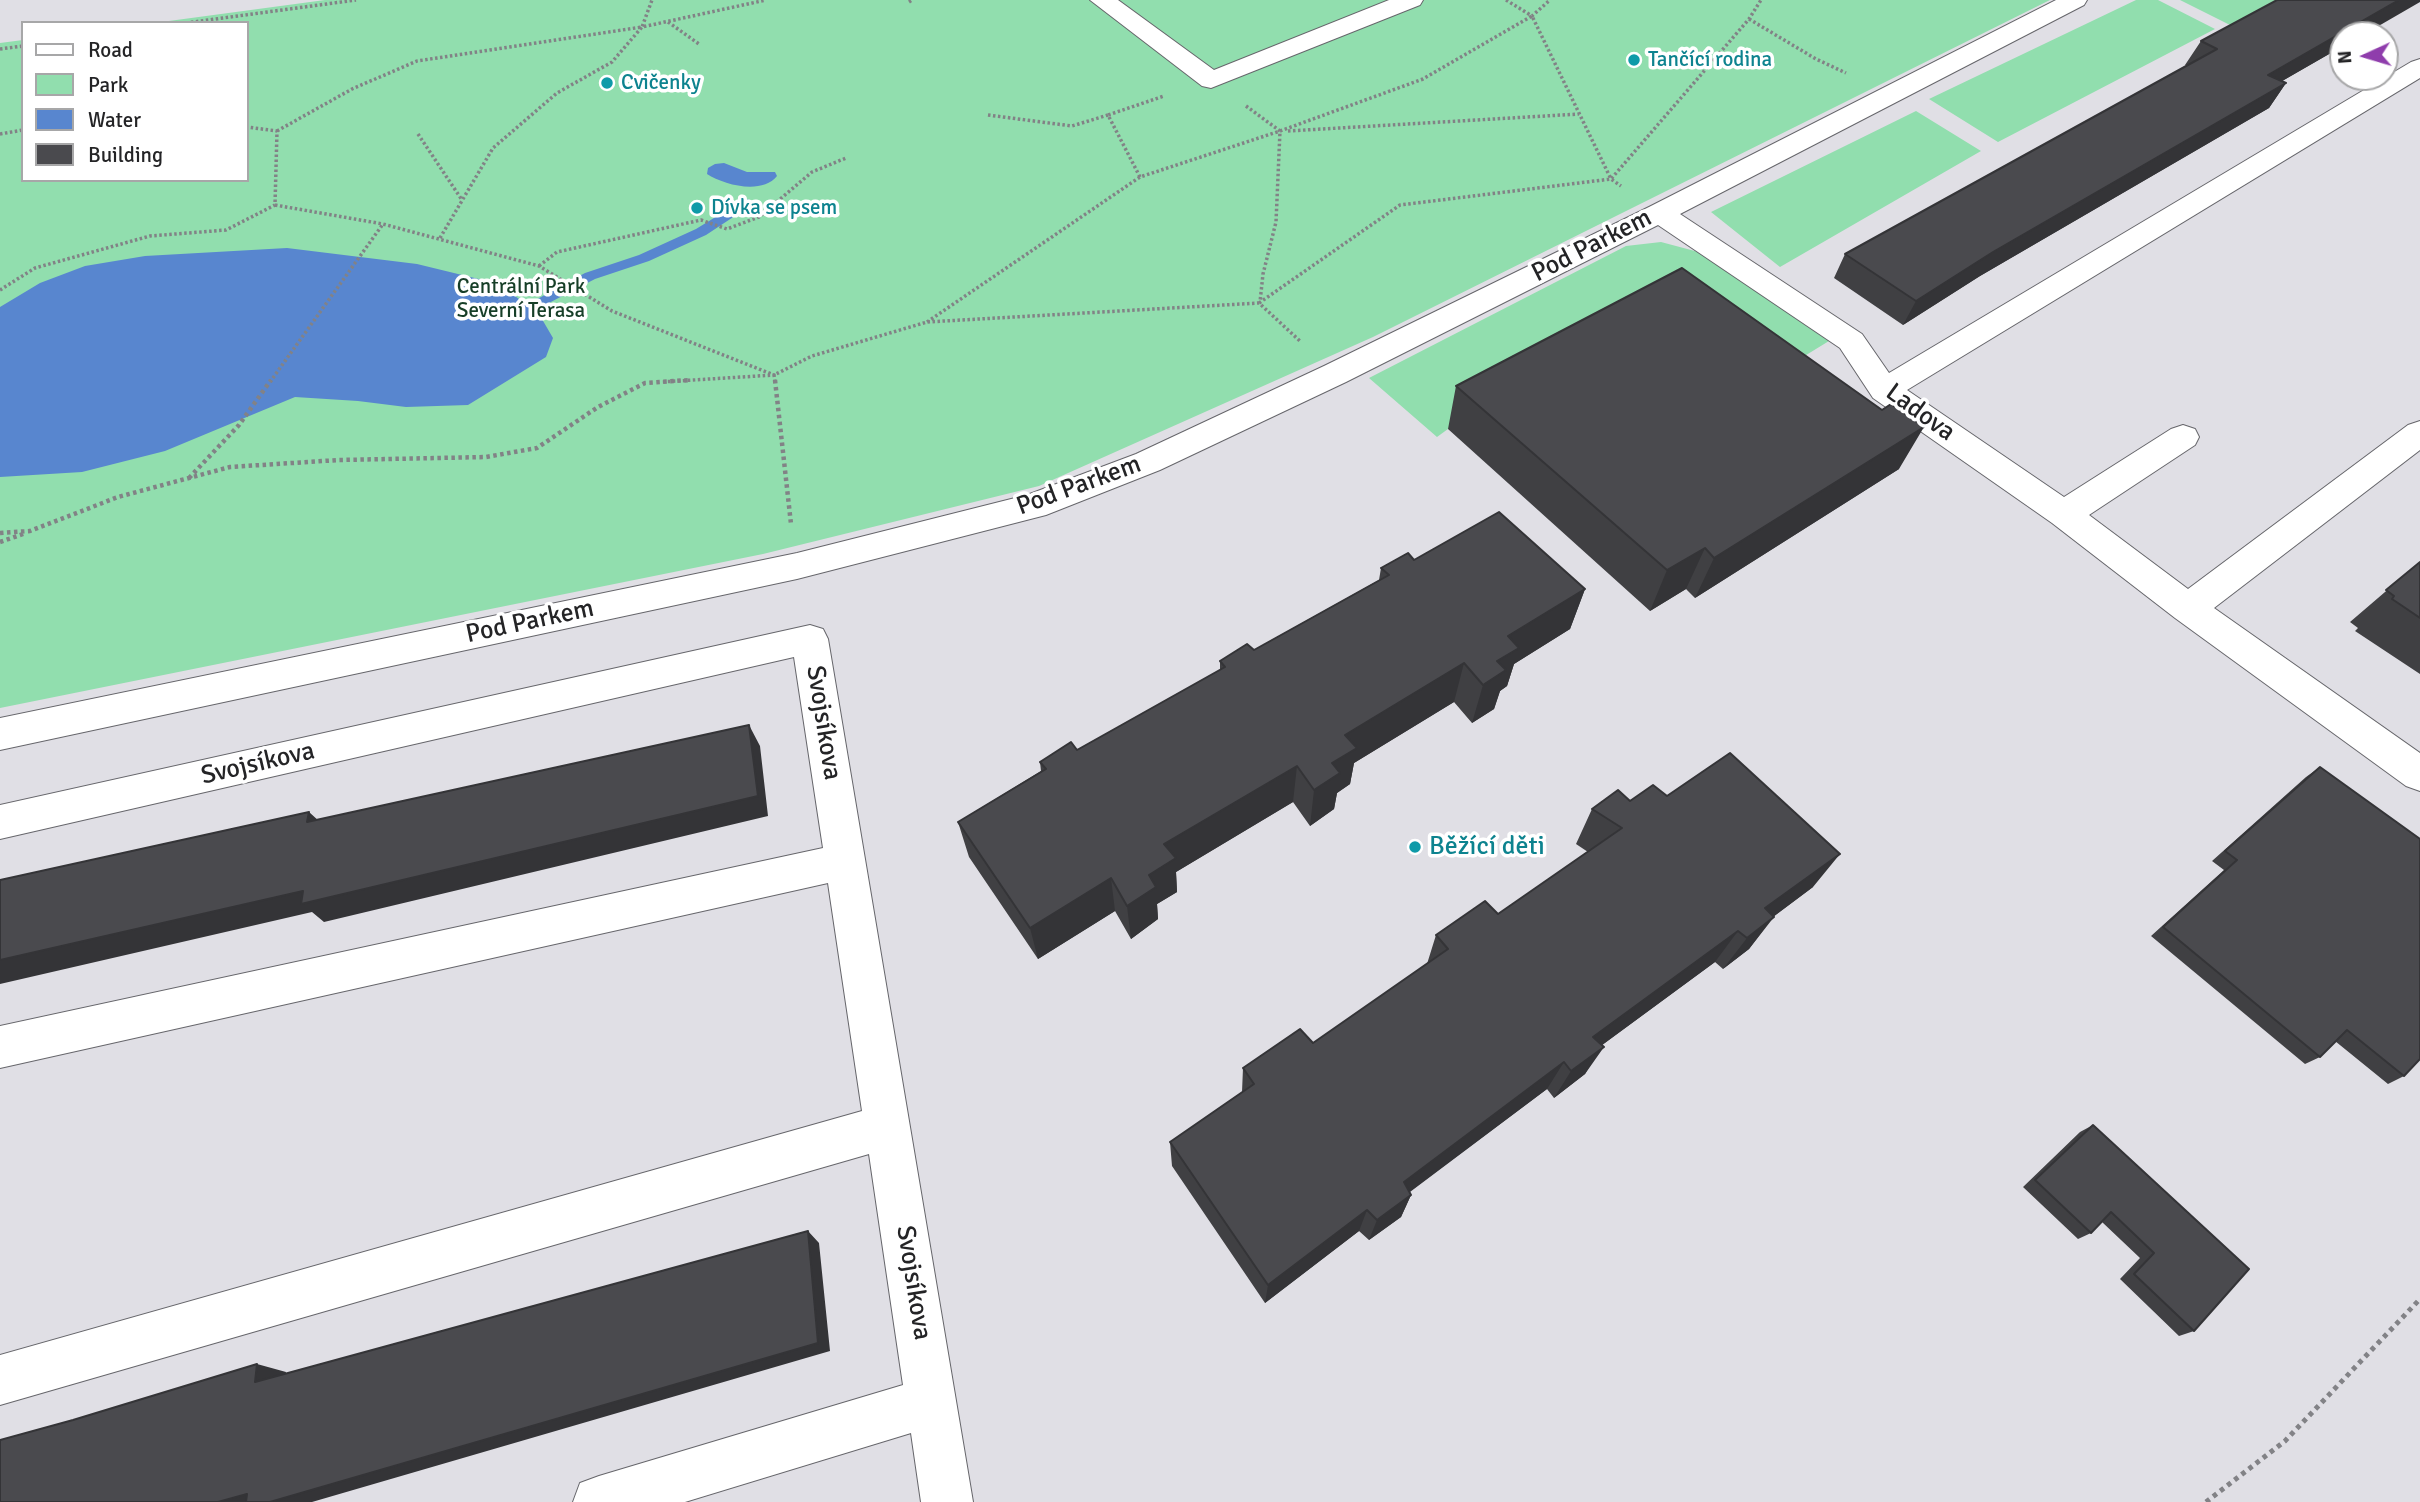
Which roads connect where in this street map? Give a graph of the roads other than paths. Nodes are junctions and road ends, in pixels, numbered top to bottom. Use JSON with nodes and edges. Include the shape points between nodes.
{"nodes":[{"id":1,"x":1102,"y":0,"type":"edge"},
{"id":2,"x":1411,"y":0,"type":"edge"},
{"id":3,"x":2075,"y":0,"type":"edge"},
{"id":4,"x":2420,"y":66,"type":"edge"},
{"id":5,"x":1659,"y":213,"type":"junction"},
{"id":6,"x":1884,"y":390,"type":"junction"},
{"id":7,"x":2420,"y":433,"type":"edge"},
{"id":8,"x":2183,"y":437,"type":"dead end"},
{"id":9,"x":2064,"y":514,"type":"junction"},
{"id":10,"x":2188,"y":608,"type":"junction"},
{"id":11,"x":0,"y":734,"type":"edge"},
{"id":12,"x":2420,"y":774,"type":"edge"},
{"id":13,"x":0,"y":822,"type":"edge"},
{"id":14,"x":845,"y":861,"type":"junction"},
{"id":15,"x":0,"y":1047,"type":"edge"},
{"id":16,"x":888,"y":1126,"type":"junction"},
{"id":17,"x":0,"y":1380,"type":"edge"},
{"id":18,"x":932,"y":1402,"type":"junction"},
{"id":19,"x":599,"y":1502,"type":"edge"},
{"id":20,"x":947,"y":1502,"type":"edge"}],
"edges":[{"from":1,"to":2,"type":"street","via":[[1211,80]]},
{"from":3,"to":5,"type":"street","name":"Pod Parkem"},
{"from":4,"to":6,"type":"street"},
{"from":5,"to":6,"type":"street","name":"Ladova","via":[[1850,341]]},
{"from":5,"to":11,"type":"street","name":"Pod Parkem","via":[[1335,374],[1148,461],[1034,506],[797,566]]},
{"from":6,"to":9,"type":"street","name":"Ladova"},
{"from":7,"to":10,"type":"street"},
{"from":8,"to":9,"type":"street"},
{"from":9,"to":10,"type":"street","name":"Ladova"},
{"from":10,"to":12,"type":"street","name":"Ladova"},
{"from":13,"to":14,"type":"street","name":"Svojsíkova","via":[[810,639]]},
{"from":14,"to":15,"type":"street"},
{"from":14,"to":16,"type":"street","name":"Svojsíkova"},
{"from":16,"to":17,"type":"street"},
{"from":16,"to":18,"type":"street","name":"Svojsíkova"},
{"from":18,"to":19,"type":"street"},
{"from":18,"to":20,"type":"street","name":"Svojsíkova"}]}
